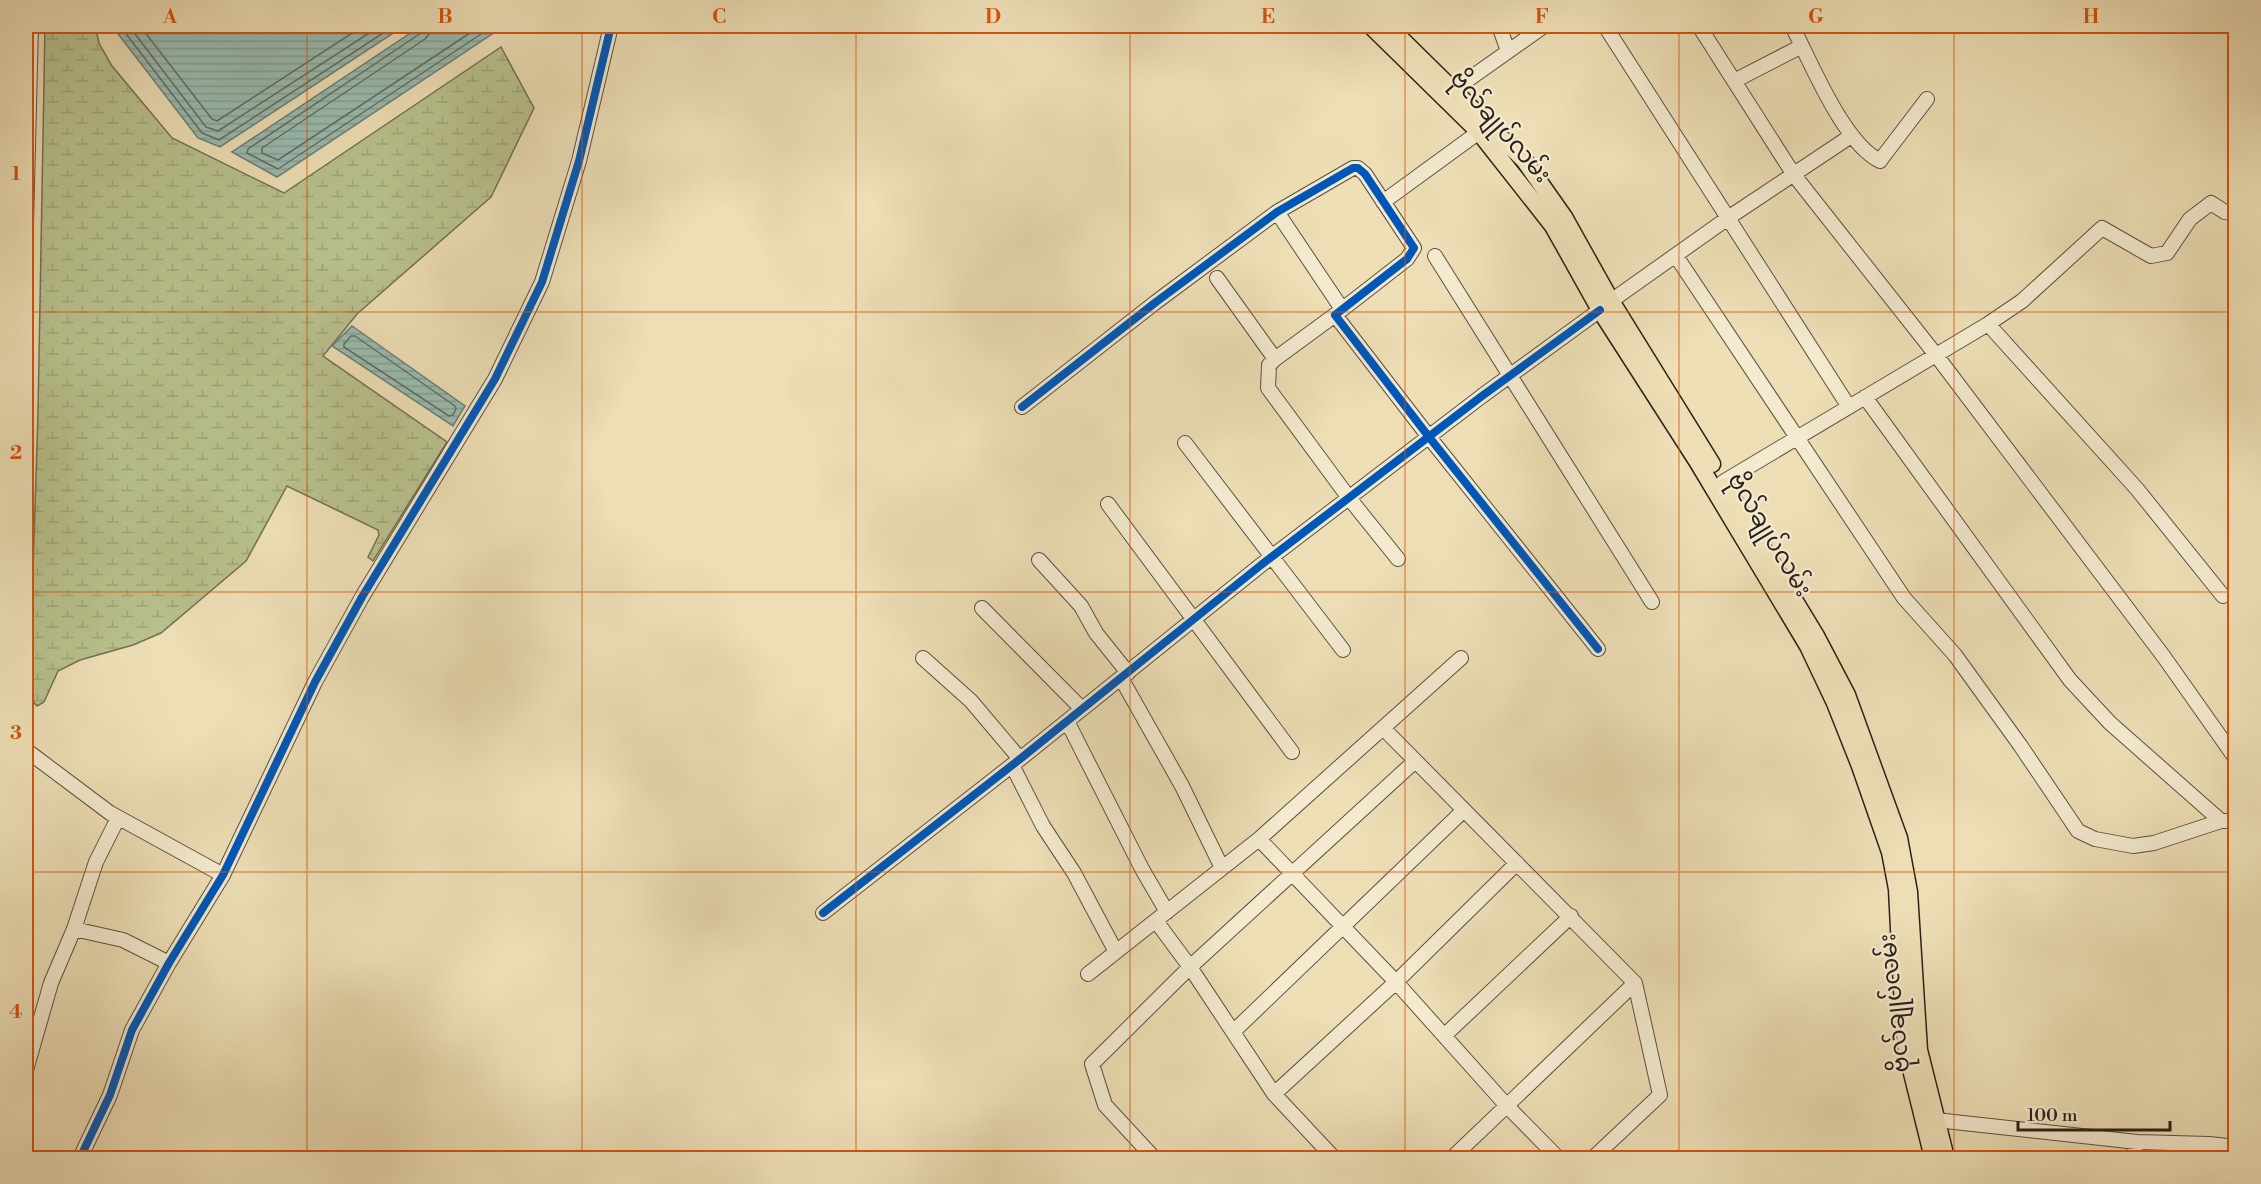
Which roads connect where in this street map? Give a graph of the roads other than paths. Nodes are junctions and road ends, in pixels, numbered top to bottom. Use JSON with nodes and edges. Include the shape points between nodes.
{"nodes":[{"id":1,"x":31,"y":26,"type":"edge"},
{"id":2,"x":611,"y":26,"type":"edge"},
{"id":3,"x":1371,"y":26,"type":"edge"},
{"id":4,"x":1388,"y":26,"type":"edge"},
{"id":5,"x":1498,"y":26,"type":"edge"},
{"id":6,"x":1544,"y":26,"type":"edge"},
{"id":7,"x":1605,"y":26,"type":"edge"},
{"id":8,"x":1699,"y":26,"type":"edge"},
{"id":9,"x":1792,"y":26,"type":"edge"},
{"id":10,"x":1802,"y":45,"type":"junction"},
{"id":11,"x":1508,"y":51,"type":"junction"},
{"id":12,"x":1734,"y":81,"type":"junction"},
{"id":13,"x":1448,"y":93,"type":"junction"},
{"id":14,"x":1927,"y":99,"type":"dead end"},
{"id":15,"x":1479,"y":132,"type":"junction"},
{"id":16,"x":1851,"y":136,"type":"junction"},
{"id":17,"x":1794,"y":175,"type":"junction"},
{"id":18,"x":1383,"y":202,"type":"junction"},
{"id":19,"x":1277,"y":212,"type":"junction"},
{"id":20,"x":2235,"y":214,"type":"edge"},
{"id":21,"x":1728,"y":218,"type":"junction"},
{"id":22,"x":26,"y":224,"type":"edge"},
{"id":23,"x":1435,"y":256,"type":"dead end"},
{"id":24,"x":1676,"y":256,"type":"junction"},
{"id":25,"x":1217,"y":278,"type":"dead end"},
{"id":26,"x":1606,"y":306,"type":"junction"},
{"id":27,"x":1339,"y":312,"type":"junction"},
{"id":28,"x":1988,"y":324,"type":"junction"},
{"id":29,"x":1936,"y":355,"type":"junction"},
{"id":30,"x":1275,"y":359,"type":"junction"},
{"id":31,"x":1511,"y":376,"type":"junction"},
{"id":32,"x":1866,"y":397,"type":"junction"},
{"id":33,"x":1022,"y":407,"type":"dead end"},
{"id":34,"x":1849,"y":407,"type":"junction"},
{"id":35,"x":1429,"y":437,"type":"junction"},
{"id":36,"x":1798,"y":437,"type":"junction"},
{"id":37,"x":1185,"y":443,"type":"dead end"},
{"id":38,"x":1723,"y":482,"type":"junction"},
{"id":39,"x":1349,"y":498,"type":"junction"},
{"id":40,"x":1108,"y":504,"type":"dead end"},
{"id":41,"x":1273,"y":556,"type":"junction"},
{"id":42,"x":1398,"y":559,"type":"dead end"},
{"id":43,"x":1039,"y":560,"type":"dead end"},
{"id":44,"x":2223,"y":596,"type":"dead end"},
{"id":45,"x":1652,"y":602,"type":"dead end"},
{"id":46,"x":982,"y":608,"type":"dead end"},
{"id":47,"x":1195,"y":619,"type":"junction"},
{"id":48,"x":1598,"y":649,"type":"dead end"},
{"id":49,"x":1343,"y":650,"type":"dead end"},
{"id":50,"x":923,"y":658,"type":"dead end"},
{"id":51,"x":1461,"y":658,"type":"dead end"},
{"id":52,"x":1124,"y":675,"type":"junction"},
{"id":53,"x":1082,"y":709,"type":"junction"},
{"id":54,"x":1067,"y":721,"type":"junction"},
{"id":55,"x":1384,"y":729,"type":"junction"},
{"id":56,"x":26,"y":750,"type":"edge"},
{"id":57,"x":1292,"y":752,"type":"dead end"},
{"id":58,"x":2235,"y":759,"type":"edge"},
{"id":59,"x":1016,"y":762,"type":"junction"},
{"id":60,"x":1414,"y":762,"type":"junction"},
{"id":61,"x":1464,"y":810,"type":"junction"},
{"id":62,"x":118,"y":818,"type":"junction"},
{"id":63,"x":2228,"y":821,"type":"edge"},
{"id":64,"x":1259,"y":839,"type":"junction"},
{"id":65,"x":1517,"y":863,"type":"junction"},
{"id":66,"x":1222,"y":868,"type":"junction"},
{"id":67,"x":1291,"y":874,"type":"junction"},
{"id":68,"x":223,"y":875,"type":"junction"},
{"id":69,"x":823,"y":913,"type":"dead end"},
{"id":70,"x":1571,"y":916,"type":"junction"},
{"id":71,"x":1161,"y":917,"type":"junction"},
{"id":72,"x":1342,"y":927,"type":"junction"},
{"id":73,"x":74,"y":929,"type":"junction"},
{"id":74,"x":1116,"y":952,"type":"junction"},
{"id":75,"x":169,"y":963,"type":"junction"},
{"id":76,"x":1190,"y":967,"type":"junction"},
{"id":77,"x":1088,"y":974,"type":"dead end"},
{"id":78,"x":1396,"y":982,"type":"junction"},
{"id":79,"x":1635,"y":983,"type":"junction"},
{"id":80,"x":1233,"y":1032,"type":"junction"},
{"id":81,"x":1445,"y":1035,"type":"junction"},
{"id":82,"x":26,"y":1070,"type":"edge"},
{"id":83,"x":1274,"y":1094,"type":"junction"},
{"id":84,"x":1508,"y":1106,"type":"junction"},
{"id":85,"x":1936,"y":1120,"type":"junction"},
{"id":86,"x":2137,"y":1142,"type":"junction"},
{"id":87,"x":2235,"y":1147,"type":"edge"},
{"id":88,"x":80,"y":1158,"type":"edge"},
{"id":89,"x":1154,"y":1158,"type":"edge"},
{"id":90,"x":1334,"y":1158,"type":"edge"},
{"id":91,"x":1452,"y":1158,"type":"edge"},
{"id":92,"x":1558,"y":1158,"type":"edge"},
{"id":93,"x":1593,"y":1158,"type":"edge"},
{"id":94,"x":1933,"y":1158,"type":"edge"},
{"id":95,"x":1946,"y":1158,"type":"edge"},
{"id":96,"x":2132,"y":1158,"type":"edge"}],
"edges":[{"from":1,"to":22,"type":"street"},
{"from":2,"to":68,"type":"street","via":[[579,161],[542,282],[495,379],[362,597],[315,682]]},
{"from":3,"to":13,"type":"main road","name":"ဗိုလ်ချုပ်လမ်း"},
{"from":4,"to":13,"type":"main road","name":"ဗိုလ်ချုပ်လမ်း"},
{"from":5,"to":11,"type":"street"},
{"from":6,"to":11,"type":"street"},
{"from":7,"to":21,"type":"street"},
{"from":8,"to":12,"type":"street"},
{"from":9,"to":10,"type":"street"},
{"from":10,"to":12,"type":"street"},
{"from":10,"to":16,"type":"street","via":[[1834,111]]},
{"from":11,"to":13,"type":"street"},
{"from":12,"to":17,"type":"street"},
{"from":13,"to":15,"type":"main road","name":"ဗိုလ်ချုပ်လမ်း"},
{"from":13,"to":26,"type":"main road","name":"ဗိုလ်ချုပ်လမ်း","via":[[1524,160],[1564,217]]},
{"from":14,"to":16,"type":"street","via":[[1880,161]]},
{"from":15,"to":18,"type":"street"},
{"from":15,"to":26,"type":"main road","name":"ဗိုလ်ချုပ်လမ်း","via":[[1553,226]]},
{"from":16,"to":17,"type":"street"},
{"from":17,"to":21,"type":"street"},
{"from":17,"to":29,"type":"street"},
{"from":18,"to":19,"type":"street","via":[[1365,174],[1353,168]]},
{"from":18,"to":27,"type":"street","via":[[1414,248],[1407,259]]},
{"from":19,"to":27,"type":"street"},
{"from":19,"to":33,"type":"street"},
{"from":20,"to":28,"type":"street","via":[[2211,203],[2190,219],[2166,253],[2151,256],[2102,228],[2022,301]]},
{"from":21,"to":24,"type":"street"},
{"from":21,"to":34,"type":"street"},
{"from":23,"to":31,"type":"street"},
{"from":24,"to":26,"type":"street"},
{"from":24,"to":36,"type":"street"},
{"from":25,"to":30,"type":"street"},
{"from":26,"to":31,"type":"street"},
{"from":26,"to":38,"type":"main road","name":"ဗိုလ်ချုပ်လမ်း"},
{"from":26,"to":94,"type":"main road","name":"ဗိုလ်ချုပ်လမ်း","via":[[1808,646],[1860,766],[1895,877],[1906,1044]]},
{"from":27,"to":30,"type":"street"},
{"from":27,"to":35,"type":"street"},
{"from":28,"to":29,"type":"street"},
{"from":28,"to":44,"type":"street","via":[[2137,489]]},
{"from":29,"to":32,"type":"street"},
{"from":29,"to":58,"type":"street","via":[[2164,657]]},
{"from":30,"to":39,"type":"street","via":[[1269,365],[1268,388]]},
{"from":31,"to":35,"type":"street"},
{"from":31,"to":45,"type":"street"},
{"from":32,"to":34,"type":"street"},
{"from":32,"to":63,"type":"street","via":[[2070,680],[2110,723]]},
{"from":34,"to":36,"type":"street"},
{"from":35,"to":39,"type":"street"},
{"from":35,"to":48,"type":"street"},
{"from":36,"to":38,"type":"street"},
{"from":36,"to":63,"type":"street","via":[[1904,598],[1955,655],[2078,831],[2095,839],[2133,846]]},
{"from":37,"to":41,"type":"street"},
{"from":38,"to":85,"type":"main road","name":"ဗိုလ်ချုပ်လမ်း","via":[[1816,636],[1846,695],[1899,838],[1909,892],[1919,1050]]},
{"from":39,"to":41,"type":"street"},
{"from":39,"to":42,"type":"street"},
{"from":40,"to":47,"type":"street"},
{"from":41,"to":47,"type":"street"},
{"from":41,"to":49,"type":"street"},
{"from":43,"to":52,"type":"street","via":[[1081,606]]},
{"from":46,"to":53,"type":"street"},
{"from":47,"to":52,"type":"street"},
{"from":47,"to":57,"type":"street"},
{"from":50,"to":59,"type":"street","via":[[971,701]]},
{"from":51,"to":55,"type":"street"},
{"from":52,"to":53,"type":"street"},
{"from":52,"to":66,"type":"street"},
{"from":53,"to":54,"type":"street"},
{"from":54,"to":59,"type":"street"},
{"from":54,"to":71,"type":"street","via":[[1142,868]]},
{"from":55,"to":60,"type":"street"},
{"from":55,"to":64,"type":"street"},
{"from":56,"to":62,"type":"street"},
{"from":59,"to":69,"type":"street"},
{"from":59,"to":74,"type":"street","via":[[1043,826],[1074,873]]},
{"from":60,"to":61,"type":"street"},
{"from":60,"to":67,"type":"street"},
{"from":61,"to":65,"type":"street"},
{"from":61,"to":72,"type":"street"},
{"from":62,"to":68,"type":"street"},
{"from":62,"to":73,"type":"street","via":[[96,862]]},
{"from":64,"to":66,"type":"street"},
{"from":64,"to":67,"type":"street"},
{"from":65,"to":70,"type":"street"},
{"from":65,"to":78,"type":"street"},
{"from":66,"to":71,"type":"street"},
{"from":67,"to":72,"type":"street"},
{"from":67,"to":76,"type":"street"},
{"from":68,"to":75,"type":"street"},
{"from":70,"to":79,"type":"street"},
{"from":70,"to":81,"type":"street"},
{"from":71,"to":74,"type":"street"},
{"from":71,"to":76,"type":"street"},
{"from":72,"to":78,"type":"street"},
{"from":72,"to":80,"type":"street"},
{"from":73,"to":75,"type":"street","via":[[123,940]]},
{"from":73,"to":82,"type":"street","via":[[51,983]]},
{"from":74,"to":77,"type":"street"},
{"from":75,"to":88,"type":"street","via":[[132,1030],[110,1095]]},
{"from":76,"to":80,"type":"street"},
{"from":76,"to":89,"type":"street","via":[[1092,1064],[1106,1105]]},
{"from":78,"to":81,"type":"street"},
{"from":78,"to":83,"type":"street"},
{"from":79,"to":84,"type":"street"},
{"from":79,"to":93,"type":"street","via":[[1660,1095]]},
{"from":80,"to":83,"type":"street"},
{"from":81,"to":84,"type":"street"},
{"from":83,"to":90,"type":"street"},
{"from":84,"to":91,"type":"street"},
{"from":84,"to":92,"type":"street"},
{"from":85,"to":86,"type":"street"},
{"from":85,"to":95,"type":"main road","name":"ဗိုလ်ချုပ်လမ်း"},
{"from":86,"to":87,"type":"street"},
{"from":86,"to":96,"type":"street"}]}
